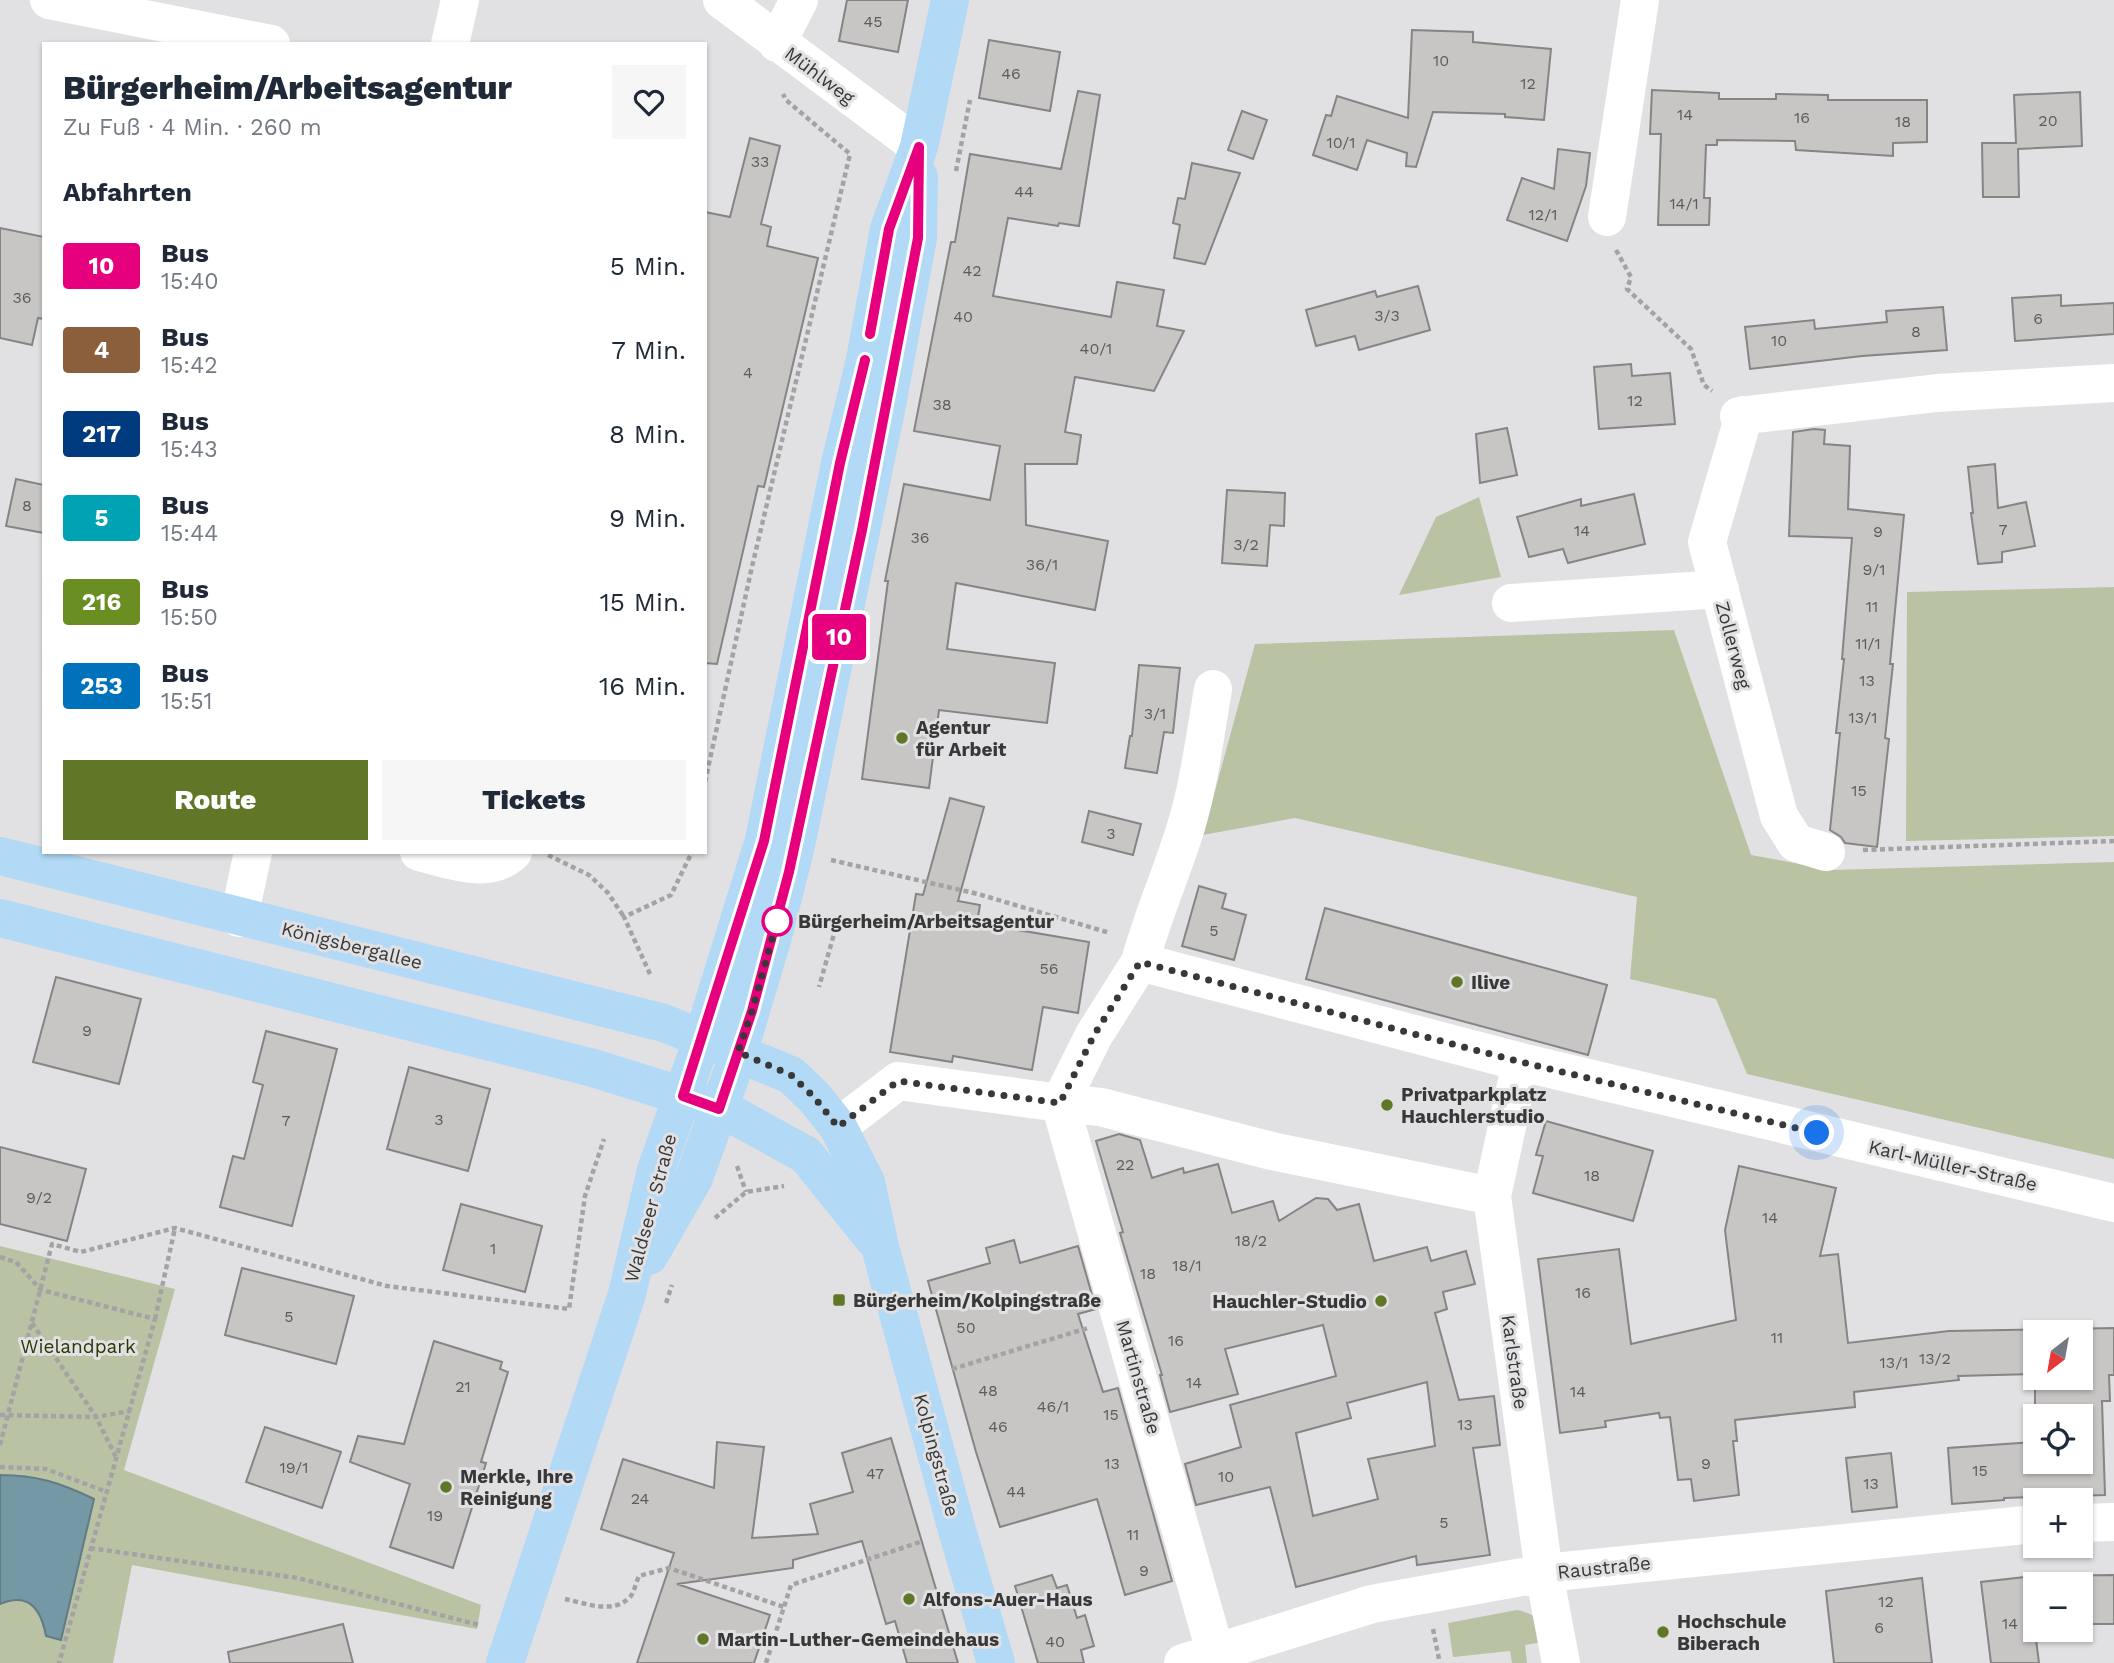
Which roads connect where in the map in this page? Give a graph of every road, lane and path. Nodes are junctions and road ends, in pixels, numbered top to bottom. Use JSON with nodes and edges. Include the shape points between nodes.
{"nodes":[{"id":1,"x":49,"y":0,"type":"edge"},
{"id":2,"x":460,"y":0,"type":"edge"},
{"id":3,"x":722,"y":0,"type":"edge"},
{"id":4,"x":799,"y":0,"type":"edge"},
{"id":5,"x":950,"y":0,"type":"edge"},
{"id":6,"x":1640,"y":0,"type":"edge"},
{"id":7,"x":261,"y":42,"type":"edge"},
{"id":8,"x":450,"y":42,"type":"edge"},
{"id":9,"x":777,"y":43,"type":"junction"},
{"id":10,"x":919,"y":147,"type":"junction"},
{"id":11,"x":1609,"y":211,"type":"joint"},
{"id":12,"x":2114,"y":383,"type":"edge"},
{"id":13,"x":1741,"y":415,"type":"junction"},
{"id":14,"x":1720,"y":589,"type":"junction"},
{"id":15,"x":1511,"y":603,"type":"dead end"},
{"id":16,"x":1213,"y":689,"type":"dead end"},
{"id":17,"x":707,"y":773,"type":"edge"},
{"id":18,"x":2114,"y":841,"type":"edge"},
{"id":19,"x":1826,"y":852,"type":"joint"},
{"id":20,"x":253,"y":854,"type":"edge"},
{"id":21,"x":428,"y":854,"type":"edge"},
{"id":22,"x":511,"y":854,"type":"edge"},
{"id":23,"x":547,"y":854,"type":"edge"},
{"id":24,"x":691,"y":854,"type":"edge"},
{"id":25,"x":0,"y":856,"type":"edge"},
{"id":26,"x":821,"y":858,"type":"dead end"},
{"id":27,"x":807,"y":909,"type":"dead end"},
{"id":28,"x":624,"y":917,"type":"junction"},
{"id":29,"x":0,"y":918,"type":"edge"},
{"id":30,"x":239,"y":918,"type":"junction"},
{"id":31,"x":1140,"y":962,"type":"junction"},
{"id":32,"x":650,"y":974,"type":"dead end"},
{"id":33,"x":819,"y":987,"type":"dead end"},
{"id":34,"x":703,"y":1037,"type":"junction"},
{"id":35,"x":738,"y":1052,"type":"junction"},
{"id":36,"x":1521,"y":1062,"type":"junction"},
{"id":37,"x":683,"y":1096,"type":"junction"},
{"id":38,"x":1060,"y":1103,"type":"junction"},
{"id":39,"x":719,"y":1109,"type":"junction"},
{"id":40,"x":838,"y":1127,"type":"junction"},
{"id":41,"x":604,"y":1139,"type":"dead end"},
{"id":42,"x":737,"y":1164,"type":"dead end"},
{"id":43,"x":787,"y":1185,"type":"dead end"},
{"id":44,"x":746,"y":1192,"type":"junction"},
{"id":45,"x":1492,"y":1196,"type":"junction"},
{"id":46,"x":2114,"y":1203,"type":"edge"},
{"id":47,"x":722,"y":1214,"type":"dead end"},
{"id":48,"x":175,"y":1228,"type":"junction"},
{"id":49,"x":880,"y":1247,"type":"junction"},
{"id":50,"x":0,"y":1257,"type":"edge"},
{"id":51,"x":41,"y":1290,"type":"junction"},
{"id":52,"x":627,"y":1294,"type":"junction"},
{"id":53,"x":1122,"y":1317,"type":"junction"},
{"id":54,"x":155,"y":1319,"type":"junction"},
{"id":55,"x":32,"y":1322,"type":"junction"},
{"id":56,"x":918,"y":1380,"type":"junction"},
{"id":57,"x":130,"y":1411,"type":"junction"},
{"id":58,"x":0,"y":1415,"type":"edge"},
{"id":59,"x":9,"y":1415,"type":"junction"},
{"id":60,"x":96,"y":1417,"type":"junction"},
{"id":61,"x":0,"y":1445,"type":"edge"},
{"id":62,"x":118,"y":1460,"type":"junction"},
{"id":63,"x":0,"y":1467,"type":"edge"},
{"id":64,"x":107,"y":1492,"type":"junction"},
{"id":65,"x":2114,"y":1522,"type":"edge"},
{"id":66,"x":2093,"y":1523,"type":"edge"},
{"id":67,"x":2023,"y":1525,"type":"edge"},
{"id":68,"x":957,"y":1530,"type":"junction"},
{"id":69,"x":90,"y":1548,"type":"junction"},
{"id":70,"x":1544,"y":1573,"type":"junction"},
{"id":71,"x":587,"y":1604,"type":"dead end"},
{"id":72,"x":784,"y":1607,"type":"junction"},
{"id":73,"x":1433,"y":1628,"type":"dead end"},
{"id":74,"x":509,"y":1649,"type":"edge"},
{"id":75,"x":1199,"y":1657,"type":"edge"},
{"id":76,"x":1439,"y":1659,"type":"dead end"},
{"id":77,"x":59,"y":1663,"type":"edge"},
{"id":78,"x":766,"y":1663,"type":"edge"},
{"id":79,"x":996,"y":1663,"type":"edge"},
{"id":80,"x":1561,"y":1663,"type":"edge"}],
"edges":[{"from":1,"to":7,"type":"street"},
{"from":2,"to":8,"type":"street"},
{"from":3,"to":9,"type":"street","name":"Mühlweg"},
{"from":4,"to":9,"type":"street"},
{"from":5,"to":10,"type":"main road","name":"Waldseer Straße"},
{"from":6,"to":11,"type":"street"},
{"from":9,"to":10,"type":"street","name":"Mühlweg"},
{"from":9,"to":17,"type":"path","via":[[767,60],[786,100],[850,154]]},
{"from":10,"to":34,"type":"main road","name":"Waldseer Straße","via":[[889,229],[764,841]]},
{"from":10,"to":35,"type":"main road","name":"Waldseer Straße","via":[[918,238],[884,423],[794,850]]},
{"from":11,"to":13,"type":"path","via":[[1620,235],[1613,245],[1631,277],[1627,289],[1691,349],[1704,385]]},
{"from":12,"to":13,"type":"street","via":[[1937,393]]},
{"from":13,"to":14,"type":"street","name":"Zollerweg","via":[[1707,542]]},
{"from":14,"to":15,"type":"street"},
{"from":14,"to":19,"type":"street","name":"Zollerweg","via":[[1779,816],[1796,843]]},
{"from":16,"to":31,"type":"street","via":[[1185,830]]},
{"from":18,"to":19,"type":"path"},
{"from":20,"to":30,"type":"street"},
{"from":21,"to":22,"type":"street","via":[[482,866]]},
{"from":23,"to":28,"type":"path","via":[[589,875]]},
{"from":24,"to":28,"type":"path","via":[[671,895]]},
{"from":25,"to":30,"type":"main road","name":"Königsbergallee"},
{"from":26,"to":31,"type":"path","via":[[978,894],[1118,935]]},
{"from":27,"to":33,"type":"path","via":[[836,927]]},
{"from":28,"to":32,"type":"path"},
{"from":29,"to":37,"type":"main road","via":[[593,1068]]},
{"from":30,"to":34,"type":"main road","name":"Königsbergallee","via":[[566,997]]},
{"from":31,"to":36,"type":"street","name":"Karl-Müller-Straße"},
{"from":31,"to":38,"type":"street","via":[[1094,1035]]},
{"from":34,"to":35,"type":"main road","name":"Kolpingstraße"},
{"from":34,"to":37,"type":"main road","name":"Waldseer Straße"},
{"from":35,"to":39,"type":"main road","name":"Waldseer Straße"},
{"from":35,"to":40,"type":"main road","name":"Kolpingstraße","via":[[791,1075]]},
{"from":36,"to":45,"type":"street","name":"Karlstraße"},
{"from":36,"to":46,"type":"street","name":"Karl-Müller-Straße"},
{"from":37,"to":39,"type":"main road","name":"Kolpingstraße"},
{"from":37,"to":52,"type":"main road","name":"Waldseer Straße","via":[[656,1170]]},
{"from":38,"to":40,"type":"street","via":[[898,1081]]},
{"from":38,"to":45,"type":"street","via":[[1101,1107],[1272,1151]]},
{"from":38,"to":53,"type":"street","name":"Martinstraße"},
{"from":39,"to":49,"type":"main road","name":"Kolpingstraße","via":[[806,1155]]},
{"from":39,"to":52,"type":"main road","name":"Waldseer Straße","via":[[694,1178]]},
{"from":40,"to":49,"type":"main road","name":"Kolpingstraße","via":[[866,1182]]},
{"from":41,"to":48,"type":"path","via":[[585,1196],[569,1309],[387,1286]]},
{"from":42,"to":44,"type":"path"},
{"from":43,"to":44,"type":"path"},
{"from":44,"to":47,"type":"path"},
{"from":45,"to":70,"type":"street","name":"Karlstraße"},
{"from":48,"to":51,"type":"path","via":[[81,1252],[52,1244]]},
{"from":48,"to":54,"type":"path"},
{"from":49,"to":56,"type":"main road","name":"Kolpingstraße"},
{"from":50,"to":51,"type":"path","via":[[16,1262]]},
{"from":51,"to":54,"type":"path"},
{"from":51,"to":55,"type":"path"},
{"from":52,"to":74,"type":"main road","name":"Waldseer Straße"},
{"from":53,"to":56,"type":"path"},
{"from":53,"to":75,"type":"street","name":"Martinstraße"},
{"from":54,"to":57,"type":"path"},
{"from":55,"to":59,"type":"path"},
{"from":55,"to":60,"type":"path"},
{"from":56,"to":68,"type":"main road","name":"Kolpingstraße"},
{"from":57,"to":60,"type":"path"},
{"from":57,"to":62,"type":"path"},
{"from":58,"to":59,"type":"path"},
{"from":59,"to":60,"type":"path"},
{"from":59,"to":61,"type":"path"},
{"from":60,"to":62,"type":"path"},
{"from":62,"to":64,"type":"path"},
{"from":63,"to":64,"type":"path","via":[[46,1469]]},
{"from":64,"to":69,"type":"path"},
{"from":65,"to":66,"type":"street"},
{"from":67,"to":70,"type":"street","name":"Raustraße"},
{"from":68,"to":72,"type":"path","via":[[791,1585]]},
{"from":68,"to":79,"type":"main road","name":"Kolpingstraße"},
{"from":69,"to":74,"type":"path","via":[[298,1578]]},
{"from":69,"to":77,"type":"path"},
{"from":70,"to":75,"type":"street","name":"Raustraße","via":[[1372,1604]]},
{"from":70,"to":80,"type":"street","name":"Karlstraße"},
{"from":71,"to":72,"type":"path","via":[[614,1606],[631,1597],[639,1576],[669,1568]]},
{"from":72,"to":78,"type":"path"},
{"from":73,"to":76,"type":"path"}]}
